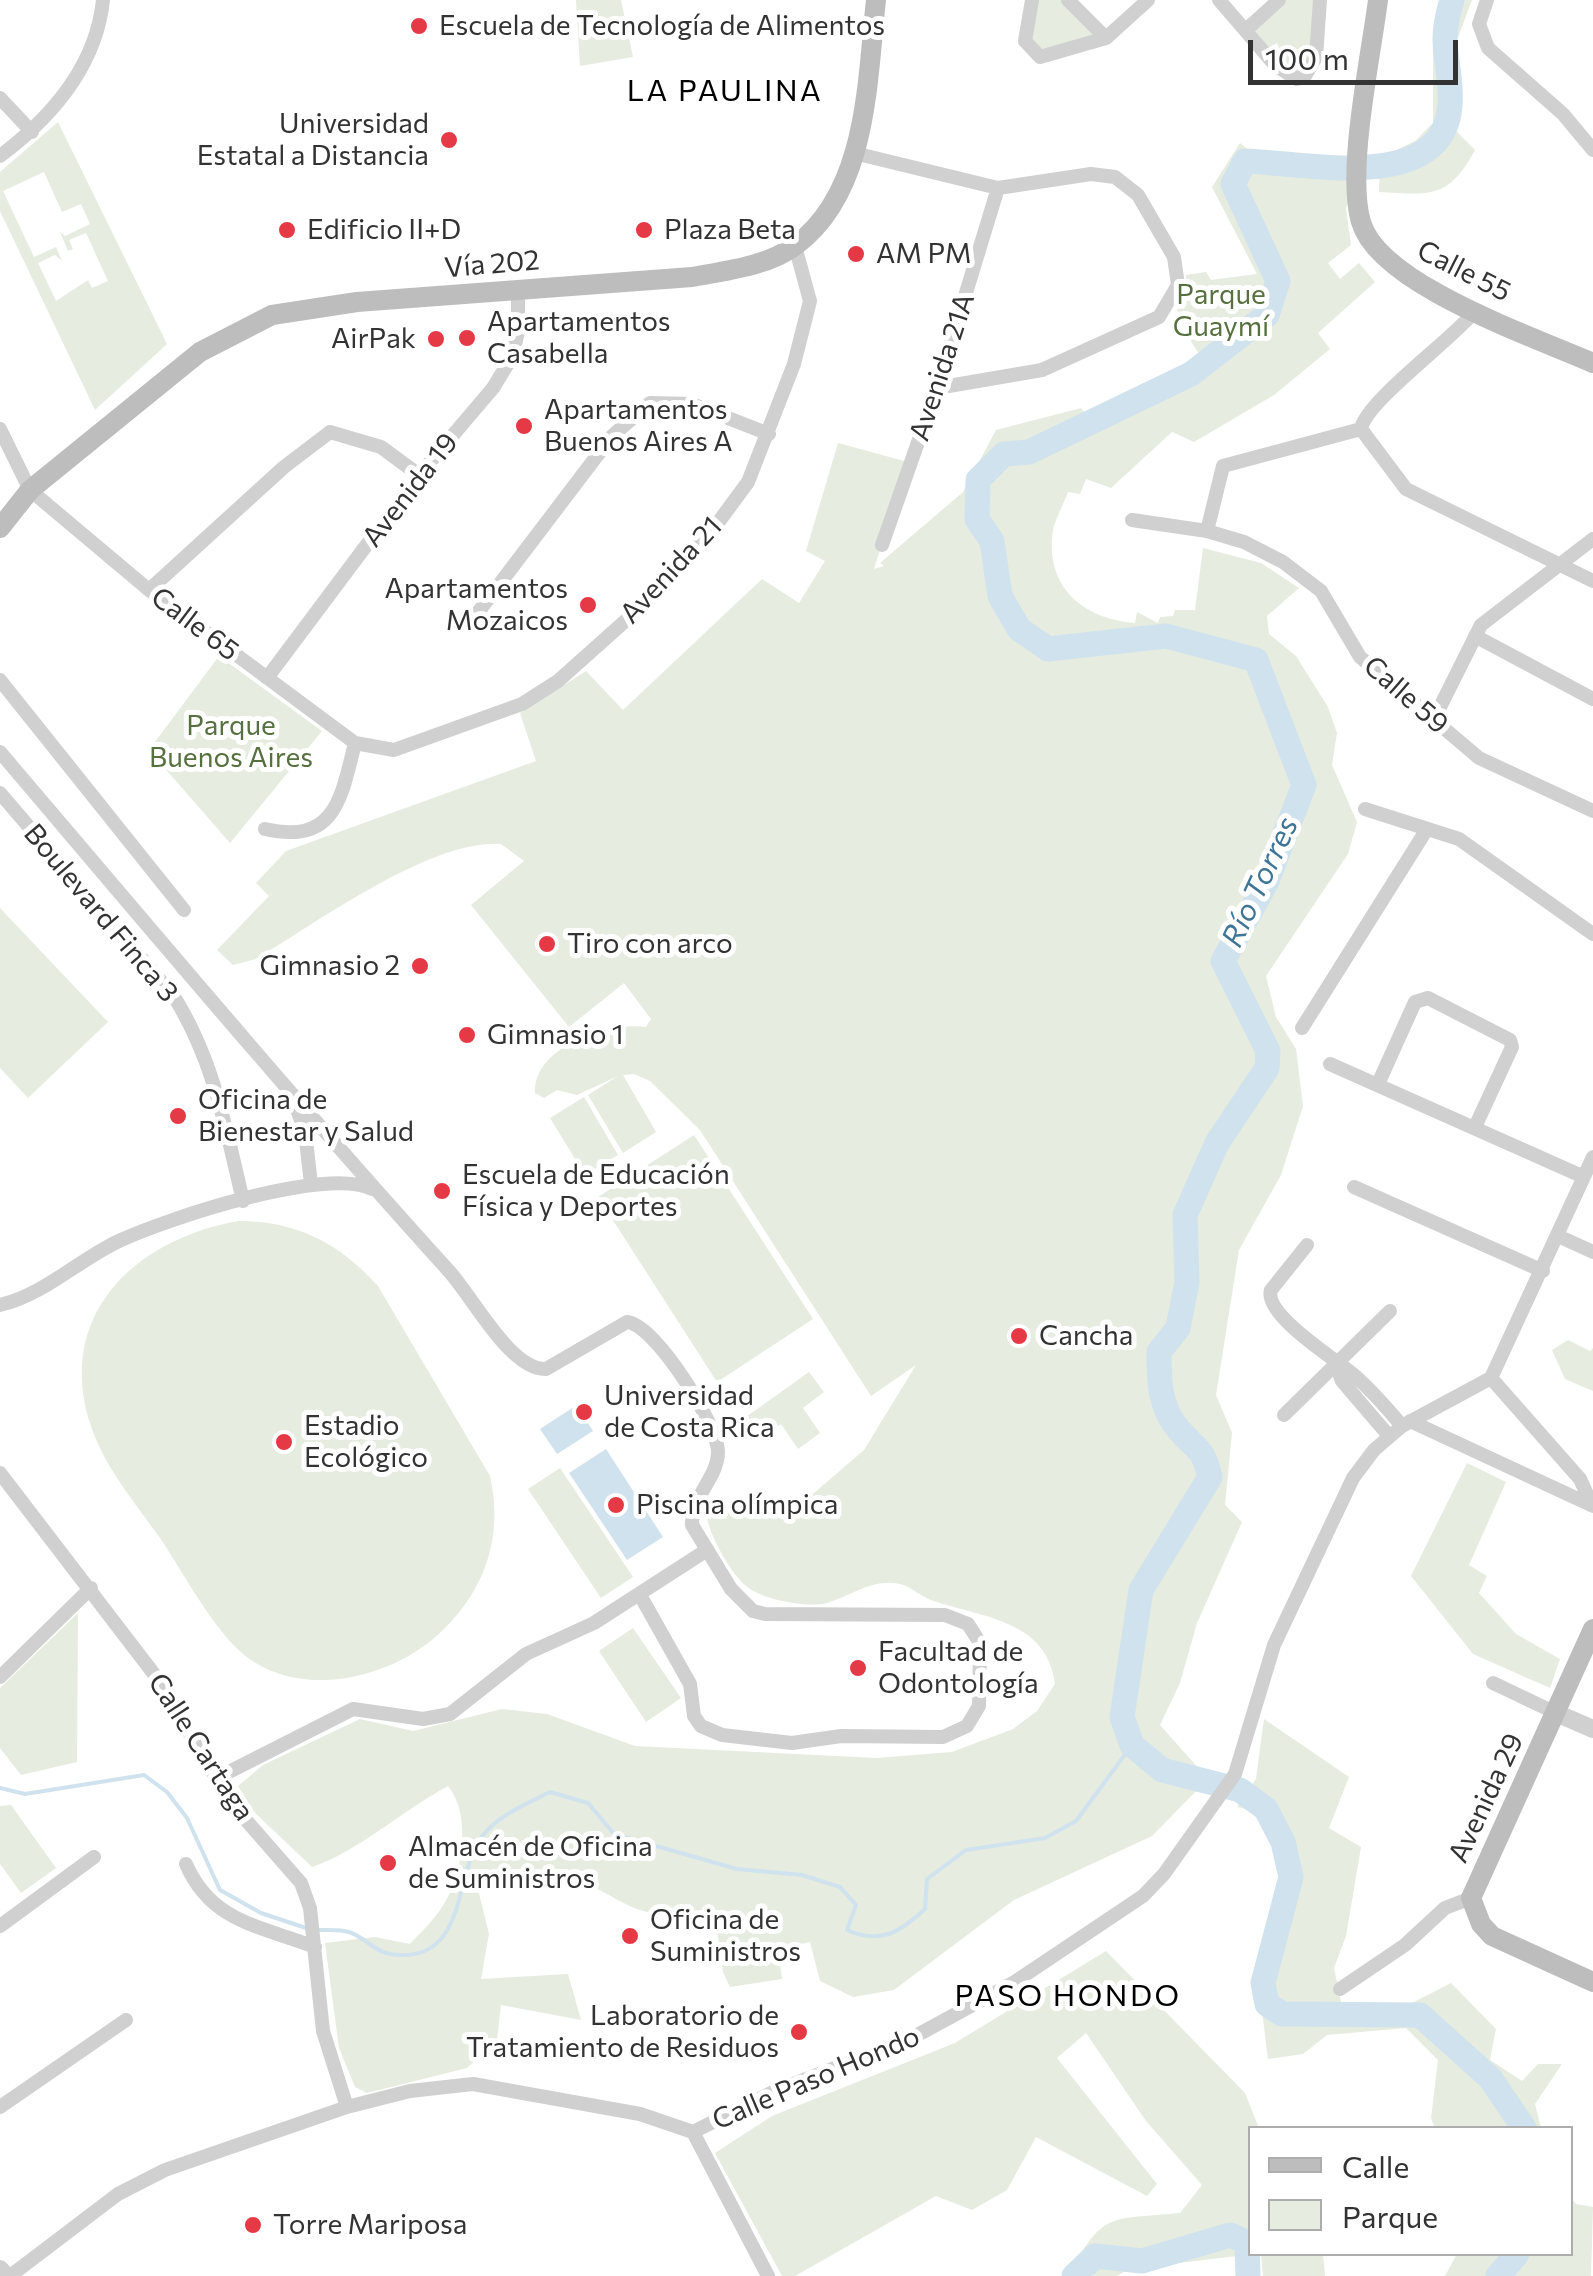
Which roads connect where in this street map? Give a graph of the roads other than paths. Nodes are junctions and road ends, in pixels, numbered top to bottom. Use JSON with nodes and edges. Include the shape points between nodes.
{"nodes":[{"id":1,"x":104,"y":0,"type":"edge"},
{"id":2,"x":876,"y":0,"type":"edge"},
{"id":3,"x":1032,"y":0,"type":"edge"},
{"id":4,"x":1068,"y":0,"type":"edge"},
{"id":5,"x":1148,"y":0,"type":"edge"},
{"id":6,"x":1219,"y":0,"type":"edge"},
{"id":7,"x":1279,"y":0,"type":"edge"},
{"id":8,"x":1320,"y":0,"type":"edge"},
{"id":9,"x":1378,"y":0,"type":"edge"},
{"id":10,"x":1487,"y":0,"type":"edge"},
{"id":11,"x":1247,"y":29,"type":"junction"},
{"id":12,"x":1106,"y":38,"type":"junction"},
{"id":13,"x":0,"y":98,"type":"edge"},
{"id":14,"x":32,"y":132,"type":"junction"},
{"id":15,"x":1593,"y":150,"type":"edge"},
{"id":16,"x":854,"y":154,"type":"junction"},
{"id":17,"x":0,"y":156,"type":"edge"},
{"id":18,"x":998,"y":188,"type":"junction"},
{"id":19,"x":795,"y":246,"type":"junction"},
{"id":20,"x":518,"y":289,"type":"junction"},
{"id":21,"x":1476,"y":310,"type":"junction"},
{"id":22,"x":1593,"y":363,"type":"edge"},
{"id":23,"x":937,"y":388,"type":"junction"},
{"id":24,"x":0,"y":429,"type":"edge"},
{"id":25,"x":1361,"y":430,"type":"junction"},
{"id":26,"x":770,"y":434,"type":"junction"},
{"id":27,"x":419,"y":475,"type":"junction"},
{"id":28,"x":30,"y":490,"type":"junction"},
{"id":29,"x":1132,"y":520,"type":"dead end"},
{"id":30,"x":0,"y":528,"type":"edge"},
{"id":31,"x":1207,"y":532,"type":"junction"},
{"id":32,"x":1593,"y":540,"type":"edge"},
{"id":33,"x":882,"y":545,"type":"dead end"},
{"id":34,"x":1561,"y":566,"type":"junction"},
{"id":35,"x":1593,"y":581,"type":"edge"},
{"id":36,"x":150,"y":590,"type":"junction"},
{"id":37,"x":476,"y":615,"type":"dead end"},
{"id":38,"x":1476,"y":636,"type":"junction"},
{"id":39,"x":267,"y":678,"type":"junction"},
{"id":40,"x":0,"y":680,"type":"edge"},
{"id":41,"x":1593,"y":699,"type":"edge"},
{"id":42,"x":1434,"y":719,"type":"junction"},
{"id":43,"x":360,"y":746,"type":"junction"},
{"id":44,"x":0,"y":752,"type":"edge"},
{"id":45,"x":0,"y":793,"type":"edge"},
{"id":46,"x":1364,"y":810,"type":"dead end"},
{"id":47,"x":1593,"y":811,"type":"edge"},
{"id":48,"x":265,"y":829,"type":"dead end"},
{"id":49,"x":1427,"y":829,"type":"junction"},
{"id":50,"x":184,"y":910,"type":"dead end"},
{"id":51,"x":1593,"y":934,"type":"edge"},
{"id":52,"x":1302,"y":1028,"type":"dead end"},
{"id":53,"x":1330,"y":1064,"type":"dead end"},
{"id":54,"x":1378,"y":1084,"type":"junction"},
{"id":55,"x":290,"y":1094,"type":"junction"},
{"id":56,"x":1475,"y":1126,"type":"junction"},
{"id":57,"x":1593,"y":1157,"type":"edge"},
{"id":58,"x":1584,"y":1178,"type":"junction"},
{"id":59,"x":311,"y":1184,"type":"junction"},
{"id":60,"x":1354,"y":1187,"type":"dead end"},
{"id":61,"x":375,"y":1190,"type":"junction"},
{"id":62,"x":243,"y":1200,"type":"junction"},
{"id":63,"x":1558,"y":1236,"type":"junction"},
{"id":64,"x":1308,"y":1245,"type":"dead end"},
{"id":65,"x":1593,"y":1252,"type":"edge"},
{"id":66,"x":1542,"y":1270,"type":"junction"},
{"id":67,"x":0,"y":1305,"type":"edge"},
{"id":68,"x":1390,"y":1311,"type":"dead end"},
{"id":69,"x":1336,"y":1365,"type":"junction"},
{"id":70,"x":1491,"y":1378,"type":"junction"},
{"id":71,"x":1284,"y":1415,"type":"dead end"},
{"id":72,"x":1406,"y":1423,"type":"junction"},
{"id":73,"x":1389,"y":1436,"type":"junction"},
{"id":74,"x":0,"y":1474,"type":"edge"},
{"id":75,"x":13,"y":1490,"type":"junction"},
{"id":76,"x":0,"y":1502,"type":"edge"},
{"id":77,"x":1593,"y":1506,"type":"edge"},
{"id":78,"x":707,"y":1550,"type":"junction"},
{"id":79,"x":91,"y":1588,"type":"junction"},
{"id":80,"x":640,"y":1595,"type":"junction"},
{"id":81,"x":1593,"y":1630,"type":"edge"},
{"id":82,"x":0,"y":1677,"type":"edge"},
{"id":83,"x":1493,"y":1683,"type":"dead end"},
{"id":84,"x":1556,"y":1713,"type":"junction"},
{"id":85,"x":1593,"y":1730,"type":"edge"},
{"id":86,"x":215,"y":1778,"type":"junction"},
{"id":87,"x":94,"y":1857,"type":"dead end"},
{"id":88,"x":186,"y":1864,"type":"dead end"},
{"id":89,"x":1470,"y":1898,"type":"junction"},
{"id":90,"x":0,"y":1926,"type":"edge"},
{"id":91,"x":315,"y":1947,"type":"junction"},
{"id":92,"x":1593,"y":1982,"type":"edge"},
{"id":93,"x":1340,"y":1989,"type":"dead end"},
{"id":94,"x":126,"y":2020,"type":"dead end"},
{"id":95,"x":347,"y":2106,"type":"junction"},
{"id":96,"x":0,"y":2108,"type":"edge"},
{"id":97,"x":693,"y":2132,"type":"junction"},
{"id":98,"x":0,"y":2269,"type":"edge"},
{"id":99,"x":761,"y":2273,"type":"edge"},
{"id":100,"x":8,"y":2276,"type":"edge"}],
"edges":[{"from":1,"to":14,"type":"street","via":[[86,62]]},
{"from":2,"to":16,"type":"main road","name":"Vía 202"},
{"from":3,"to":12,"type":"street","via":[[1025,41],[1040,57]]},
{"from":4,"to":12,"type":"street"},
{"from":5,"to":12,"type":"street"},
{"from":6,"to":11,"type":"street"},
{"from":7,"to":11,"type":"street"},
{"from":8,"to":11,"type":"street","via":[[1316,56],[1305,76],[1287,77]]},
{"from":9,"to":21,"type":"main road","name":"Calle 55","via":[[1357,186],[1361,222],[1374,247],[1402,273]]},
{"from":10,"to":15,"type":"street","via":[[1479,24],[1488,48],[1564,114]]},
{"from":13,"to":14,"type":"street"},
{"from":14,"to":17,"type":"street"},
{"from":16,"to":18,"type":"street"},
{"from":16,"to":19,"type":"main road","name":"Vía 202","via":[[823,215]]},
{"from":18,"to":23,"type":"street","name":"Avenida 21A"},
{"from":18,"to":23,"type":"street","via":[[1091,174],[1115,177],[1138,195],[1174,257],[1178,285],[1160,317],[1042,370]]},
{"from":19,"to":20,"type":"main road","name":"Vía 202","via":[[692,277]]},
{"from":19,"to":26,"type":"street","name":"Avenida 21","via":[[810,301]]},
{"from":20,"to":27,"type":"street","name":"Avenida 19","via":[[512,357]]},
{"from":20,"to":28,"type":"main road","name":"Vía 202","via":[[272,314],[200,352]]},
{"from":21,"to":22,"type":"main road","name":"Calle 55"},
{"from":21,"to":25,"type":"street","via":[[1372,406]]},
{"from":23,"to":33,"type":"street","name":"Avenida 21A"},
{"from":24,"to":28,"type":"street"},
{"from":25,"to":31,"type":"street","via":[[1223,466]]},
{"from":25,"to":34,"type":"street","via":[[1406,489]]},
{"from":26,"to":37,"type":"street","via":[[692,404],[650,403],[612,436]]},
{"from":26,"to":43,"type":"street","name":"Avenida 21","via":[[748,482],[720,520],[652,597],[558,681],[522,704],[394,750]]},
{"from":27,"to":36,"type":"street","via":[[381,448],[330,432]]},
{"from":27,"to":39,"type":"street","name":"Avenida 19"},
{"from":28,"to":30,"type":"main road","name":"Vía 202"},
{"from":28,"to":36,"type":"street","name":"Calle 65"},
{"from":29,"to":31,"type":"street","name":"Calle 59"},
{"from":31,"to":42,"type":"street","name":"Calle 59","via":[[1244,542],[1312,582],[1360,657]]},
{"from":32,"to":34,"type":"street"},
{"from":34,"to":35,"type":"street"},
{"from":34,"to":38,"type":"street","via":[[1481,625]]},
{"from":36,"to":39,"type":"street","name":"Calle 65"},
{"from":38,"to":41,"type":"street"},
{"from":38,"to":42,"type":"street"},
{"from":39,"to":43,"type":"street","name":"Calle 65"},
{"from":40,"to":50,"type":"street"},
{"from":42,"to":47,"type":"street","name":"Calle 59","via":[[1479,758]]},
{"from":43,"to":48,"type":"street","via":[[332,814],[306,832]]},
{"from":44,"to":55,"type":"street","name":"Boulevard Finca 3"},
{"from":45,"to":62,"type":"street","name":"Boulevard Finca 3","via":[[192,1025],[220,1099]]},
{"from":46,"to":49,"type":"street"},
{"from":49,"to":51,"type":"street","via":[[1459,839]]},
{"from":49,"to":52,"type":"street"},
{"from":53,"to":54,"type":"street"},
{"from":54,"to":56,"type":"street"},
{"from":54,"to":56,"type":"street","via":[[1414,1002],[1428,998],[1506,1036],[1512,1046]]},
{"from":55,"to":59,"type":"street","name":"Boulevard Finca 3","via":[[305,1131]]},
{"from":55,"to":61,"type":"street","name":"Boulevard Finca 3"},
{"from":56,"to":58,"type":"street"},
{"from":57,"to":58,"type":"street"},
{"from":58,"to":63,"type":"street"},
{"from":59,"to":61,"type":"street","via":[[353,1182]]},
{"from":59,"to":62,"type":"street"},
{"from":60,"to":66,"type":"street"},
{"from":61,"to":78,"type":"street","name":"Boulevard Finca 3","via":[[526,1365],[546,1368],[627,1322],[654,1337],[716,1432],[719,1456],[692,1517]]},
{"from":62,"to":67,"type":"street","via":[[120,1240]]},
{"from":63,"to":65,"type":"street"},
{"from":63,"to":66,"type":"street"},
{"from":64,"to":69,"type":"street","via":[[1271,1290],[1273,1306]]},
{"from":66,"to":70,"type":"street"},
{"from":68,"to":69,"type":"street"},
{"from":69,"to":71,"type":"street"},
{"from":69,"to":72,"type":"street"},
{"from":69,"to":73,"type":"street"},
{"from":70,"to":72,"type":"street","name":"Calle Paso Hondo"},
{"from":70,"to":77,"type":"street","via":[[1580,1479]]},
{"from":72,"to":73,"type":"street","name":"Calle Paso Hondo"},
{"from":72,"to":77,"type":"street"},
{"from":73,"to":97,"type":"street","name":"Calle Paso Hondo","via":[[1353,1478],[1274,1645],[1235,1774],[1143,1896],[1013,1983],[910,2039]]},
{"from":74,"to":75,"type":"street","name":"Calle Cartaga"},
{"from":75,"to":76,"type":"street"},
{"from":75,"to":79,"type":"street","name":"Calle Cartaga"},
{"from":78,"to":80,"type":"street"},
{"from":78,"to":80,"type":"street","via":[[754,1611],[945,1616],[968,1624],[980,1644],[978,1714],[944,1738],[792,1742],[722,1735],[694,1716],[690,1684]]},
{"from":79,"to":82,"type":"street"},
{"from":79,"to":86,"type":"street","name":"Calle Cartaga","via":[[154,1674]]},
{"from":80,"to":86,"type":"street","via":[[526,1654],[450,1714],[423,1720],[354,1708]]},
{"from":81,"to":84,"type":"main road","name":"Avenida 29"},
{"from":83,"to":84,"type":"street"},
{"from":84,"to":85,"type":"street"},
{"from":84,"to":89,"type":"main road","name":"Avenida 29"},
{"from":86,"to":91,"type":"street","name":"Calle Cartaga","via":[[301,1884]]},
{"from":87,"to":90,"type":"street"},
{"from":88,"to":91,"type":"street","via":[[218,1910]]},
{"from":89,"to":92,"type":"main road","via":[[1492,1936]]},
{"from":89,"to":93,"type":"street","name":"Avenida 29","via":[[1445,1908]]},
{"from":91,"to":95,"type":"street","name":"Calle Cartaga","via":[[324,2031]]},
{"from":94,"to":96,"type":"street"},
{"from":95,"to":97,"type":"street","name":"Calle Paso Hondo","via":[[474,2084],[640,2114]]},
{"from":95,"to":100,"type":"street","name":"Calle Paso Hondo","via":[[118,2194]]},
{"from":97,"to":99,"type":"street"},
{"from":98,"to":100,"type":"street"}]}
